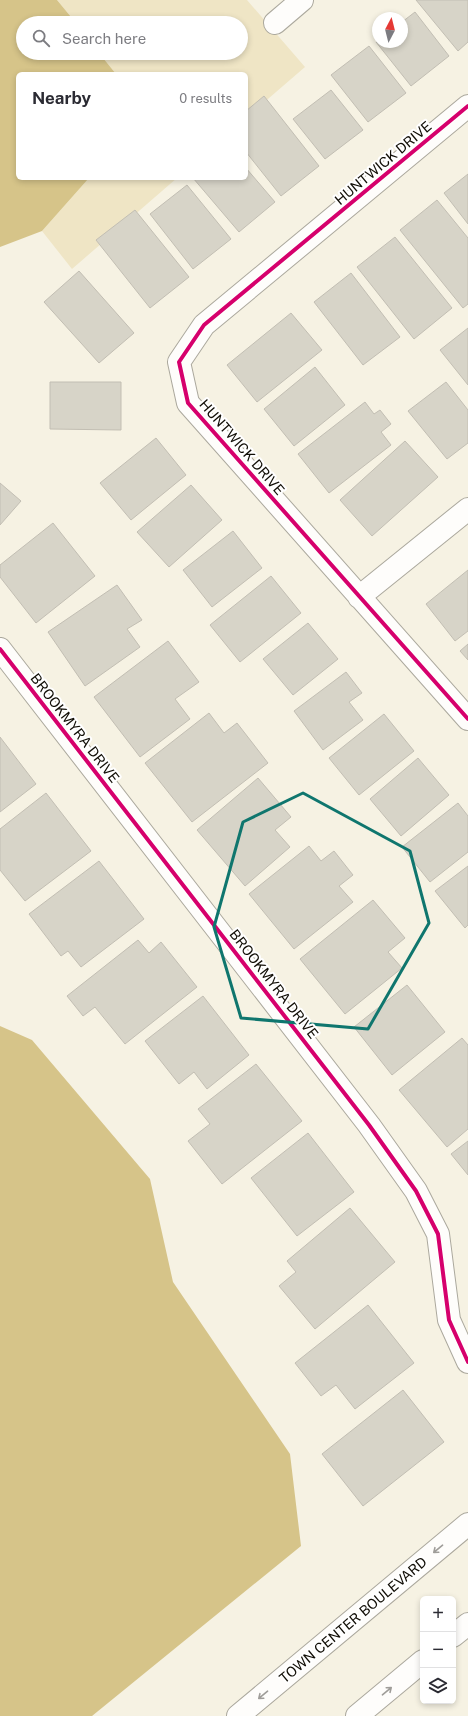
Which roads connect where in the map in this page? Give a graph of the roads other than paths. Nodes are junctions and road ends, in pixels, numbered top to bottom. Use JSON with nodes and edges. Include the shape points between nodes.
{"nodes":[{"id":1,"x":302,"y":0,"type":"edge"},
{"id":2,"x":275,"y":23,"type":"dead end"},
{"id":3,"x":468,"y":106,"type":"edge"},
{"id":4,"x":468,"y":509,"type":"edge"},
{"id":5,"x":359,"y":598,"type":"junction"},
{"id":6,"x":0,"y":649,"type":"edge"},
{"id":7,"x":468,"y":719,"type":"edge"},
{"id":8,"x":468,"y":1362,"type":"edge"},
{"id":9,"x":468,"y":1524,"type":"edge"},
{"id":10,"x":468,"y":1624,"type":"edge"},
{"id":11,"x":456,"y":1634,"type":"edge"},
{"id":12,"x":420,"y":1664,"type":"edge"},
{"id":13,"x":238,"y":1716,"type":"edge"},
{"id":14,"x":357,"y":1716,"type":"edge"}],
"edges":[{"from":1,"to":2,"type":"street"},
{"from":3,"to":5,"type":"street","name":"HUNTWICK DRIVE","via":[[204,325],[179,362],[188,403]]},
{"from":4,"to":5,"type":"street"},
{"from":5,"to":7,"type":"street","name":"HUNTWICK DRIVE"},
{"from":6,"to":8,"type":"street","name":"BROOKMYRA DRIVE","via":[[369,1125],[416,1191],[438,1234],[448,1320]]},
{"from":9,"to":13,"type":"street","name":"TOWN CENTER BOULEVARD","one_way":true},
{"from":10,"to":11,"type":"street"},
{"from":14,"to":12,"type":"street","one_way":true}]}
